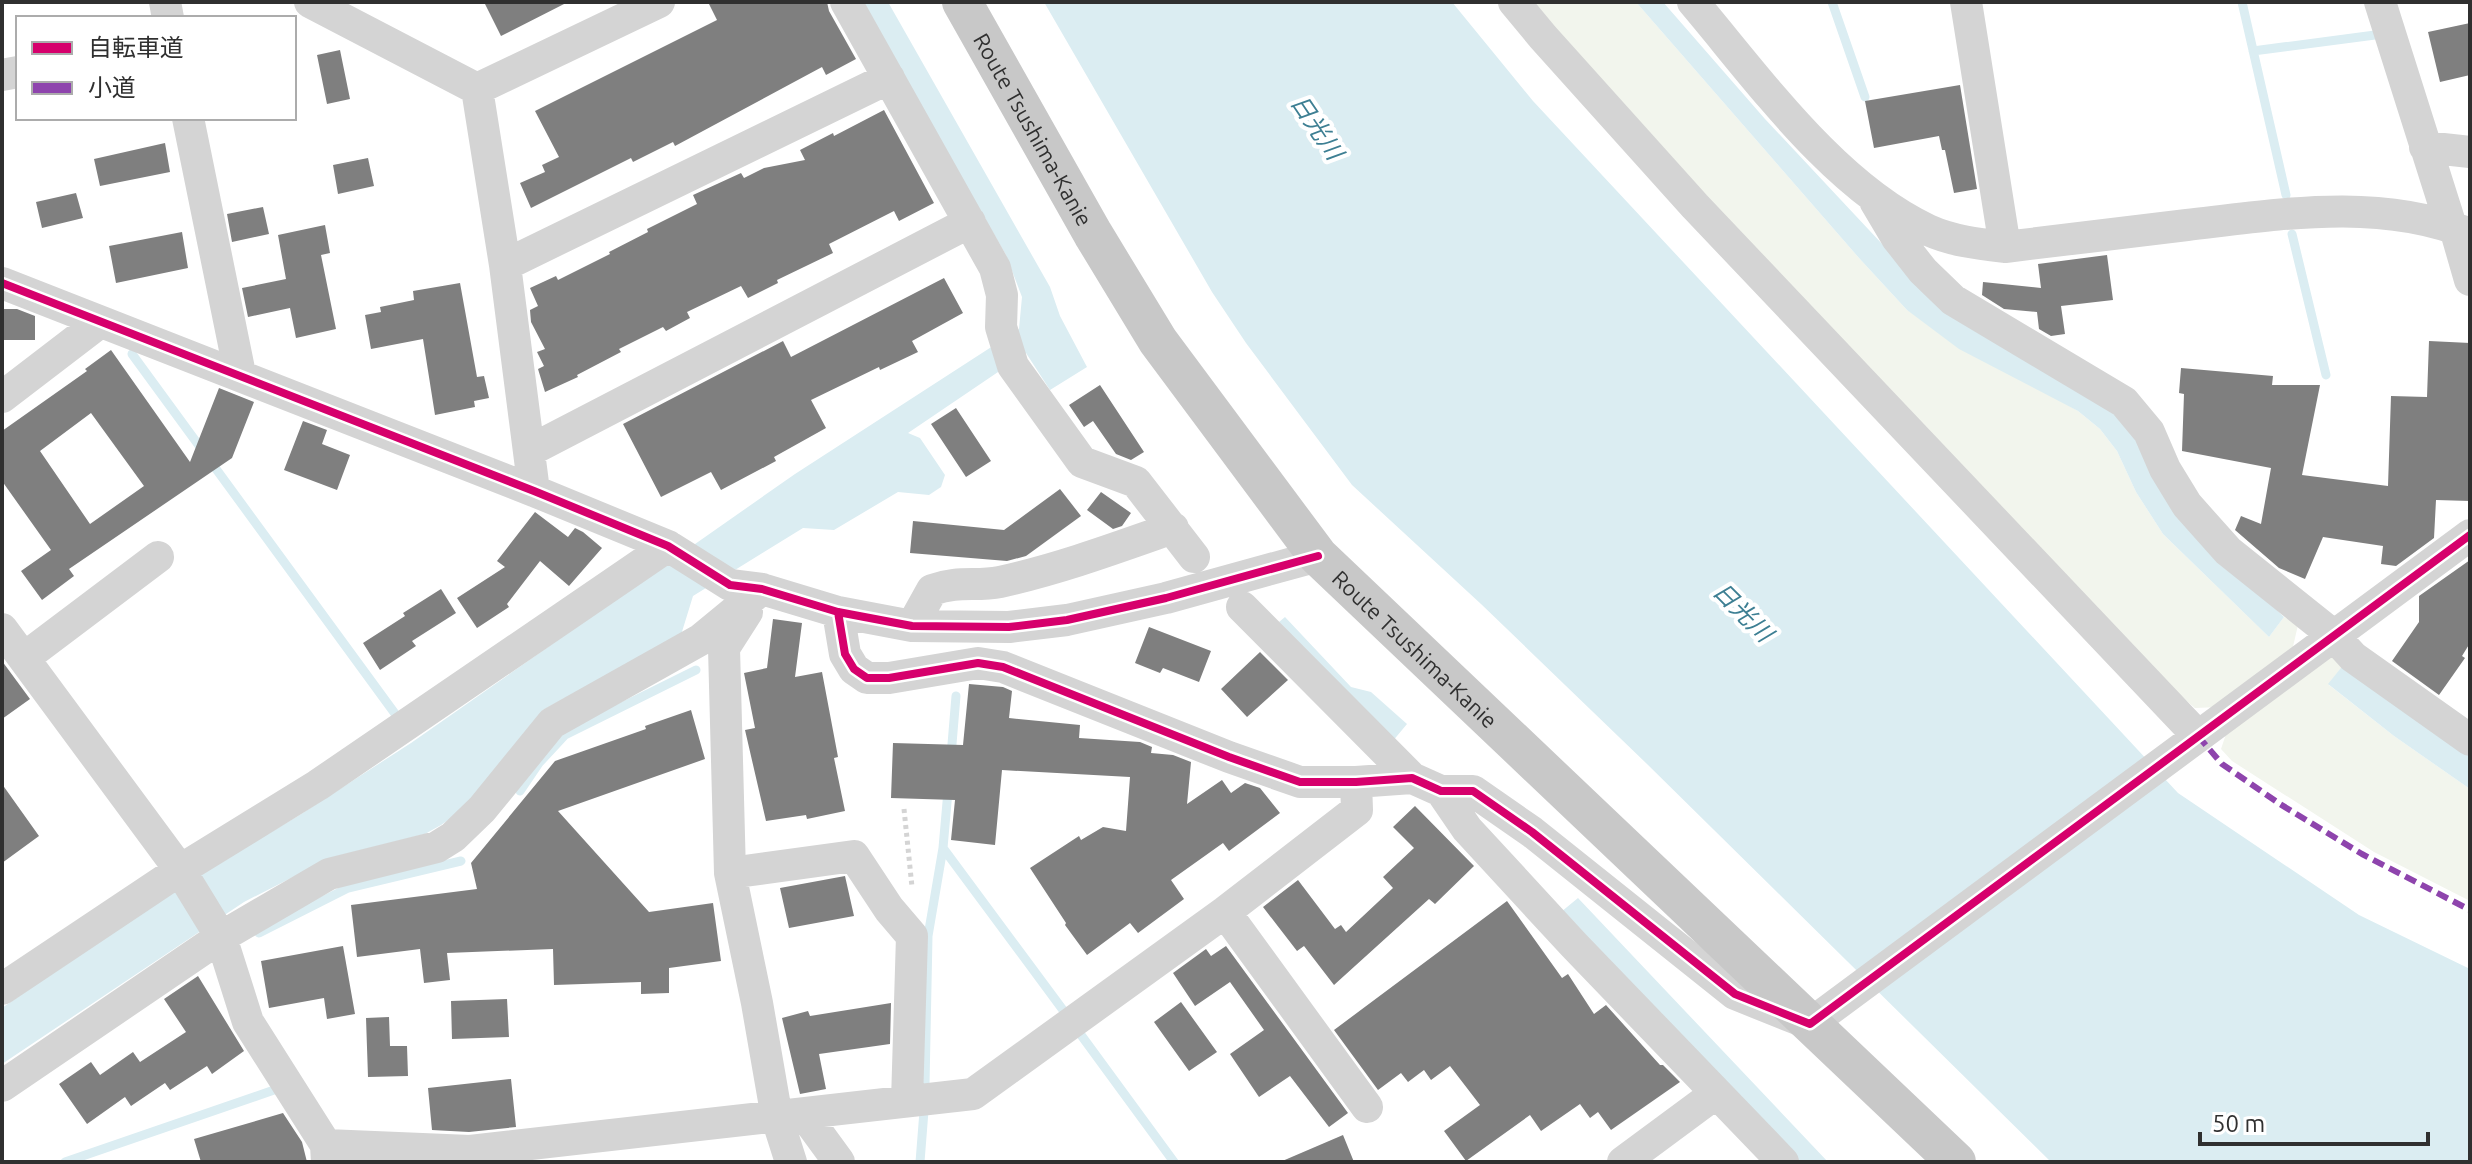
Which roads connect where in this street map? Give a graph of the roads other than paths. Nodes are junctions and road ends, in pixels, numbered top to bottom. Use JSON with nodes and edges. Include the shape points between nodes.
{"nodes":[{"id":1,"x":310,"y":2,"type":"edge"},
{"id":2,"x":659,"y":2,"type":"edge"},
{"id":3,"x":846,"y":2,"type":"edge"},
{"id":4,"x":962,"y":2,"type":"edge"},
{"id":5,"x":1514,"y":2,"type":"edge"},
{"id":6,"x":1693,"y":2,"type":"edge"},
{"id":7,"x":1966,"y":2,"type":"edge"},
{"id":8,"x":2380,"y":2,"type":"edge"},
{"id":9,"x":889,"y":78,"type":"junction"},
{"id":10,"x":477,"y":89,"type":"junction"},
{"id":11,"x":188,"y":120,"type":"edge"},
{"id":12,"x":2425,"y":147,"type":"junction"},
{"id":13,"x":2470,"y":152,"type":"edge"},
{"id":14,"x":1873,"y":197,"type":"junction"},
{"id":15,"x":970,"y":222,"type":"junction"},
{"id":16,"x":2459,"y":229,"type":"edge"},
{"id":17,"x":2005,"y":247,"type":"junction"},
{"id":18,"x":505,"y":265,"type":"junction"},
{"id":19,"x":2470,"y":280,"type":"edge"},
{"id":20,"x":2,"y":283,"type":"edge"},
{"id":21,"x":100,"y":322,"type":"junction"},
{"id":22,"x":240,"y":374,"type":"junction"},
{"id":23,"x":2,"y":397,"type":"edge"},
{"id":24,"x":529,"y":451,"type":"junction"},
{"id":25,"x":534,"y":491,"type":"junction"},
{"id":26,"x":1173,"y":528,"type":"junction"},
{"id":27,"x":2470,"y":535,"type":"edge"},
{"id":28,"x":672,"y":548,"type":"junction"},
{"id":29,"x":1318,"y":556,"type":"junction"},
{"id":30,"x":158,"y":557,"type":"dead end"},
{"id":31,"x":1194,"y":557,"type":"dead end"},
{"id":32,"x":762,"y":589,"type":"junction"},
{"id":33,"x":1242,"y":607,"type":"dead end"},
{"id":34,"x":838,"y":612,"type":"junction"},
{"id":35,"x":912,"y":626,"type":"junction"},
{"id":36,"x":2333,"y":635,"type":"junction"},
{"id":37,"x":10,"y":646,"type":"edge"},
{"id":38,"x":2470,"y":740,"type":"edge"},
{"id":39,"x":2192,"y":741,"type":"junction"},
{"id":40,"x":1412,"y":778,"type":"junction"},
{"id":41,"x":1356,"y":782,"type":"junction"},
{"id":42,"x":1441,"y":791,"type":"junction"},
{"id":43,"x":180,"y":870,"type":"junction"},
{"id":44,"x":730,"y":873,"type":"junction"},
{"id":45,"x":1225,"y":912,"type":"junction"},
{"id":46,"x":221,"y":937,"type":"junction"},
{"id":47,"x":2,"y":989,"type":"edge"},
{"id":48,"x":1810,"y":1024,"type":"junction"},
{"id":49,"x":2,"y":1086,"type":"edge"},
{"id":50,"x":1715,"y":1094,"type":"junction"},
{"id":51,"x":907,"y":1101,"type":"junction"},
{"id":52,"x":1367,"y":1107,"type":"dead end"},
{"id":53,"x":790,"y":1116,"type":"junction"},
{"id":54,"x":327,"y":1153,"type":"edge"},
{"id":55,"x":470,"y":1157,"type":"edge"},
{"id":56,"x":791,"y":1162,"type":"edge"},
{"id":57,"x":839,"y":1162,"type":"edge"},
{"id":58,"x":1623,"y":1162,"type":"edge"},
{"id":59,"x":1783,"y":1162,"type":"edge"},
{"id":60,"x":1956,"y":1162,"type":"edge"}],
"edges":[{"from":1,"to":10,"type":"street"},
{"from":2,"to":10,"type":"street"},
{"from":3,"to":9,"type":"street"},
{"from":4,"to":29,"type":"main road","name":"Route Tsushima-Kanie","via":[[1158,341]]},
{"from":5,"to":39,"type":"street","via":[[1695,206]]},
{"from":6,"to":14,"type":"street","via":[[1806,136]]},
{"from":7,"to":17,"type":"street"},
{"from":8,"to":12,"type":"street"},
{"from":9,"to":15,"type":"street"},
{"from":9,"to":18,"type":"street"},
{"from":10,"to":18,"type":"street"},
{"from":11,"to":22,"type":"street"},
{"from":12,"to":13,"type":"street"},
{"from":12,"to":16,"type":"street"},
{"from":14,"to":17,"type":"street","via":[[1928,230],[1968,243]]},
{"from":14,"to":36,"type":"street","via":[[1897,238],[1953,300],[2124,402],[2149,432],[2187,505],[2228,551]]},
{"from":15,"to":24,"type":"street"},
{"from":15,"to":26,"type":"street","via":[[995,268],[1002,295],[1001,327],[1013,366],[1082,462],[1136,482]]},
{"from":16,"to":17,"type":"street","via":[[2361,211],[2278,214]]},
{"from":16,"to":19,"type":"street"},
{"from":18,"to":24,"type":"street"},
{"from":20,"to":21,"type":"street"},
{"from":21,"to":22,"type":"street"},
{"from":21,"to":23,"type":"street"},
{"from":22,"to":25,"type":"street"},
{"from":24,"to":25,"type":"street"},
{"from":25,"to":28,"type":"street"},
{"from":26,"to":31,"type":"street"},
{"from":26,"to":35,"type":"street","via":[[1040,572],[932,590]]},
{"from":27,"to":36,"type":"street"},
{"from":28,"to":32,"type":"street","via":[[730,585]]},
{"from":28,"to":43,"type":"street","via":[[318,785]]},
{"from":29,"to":35,"type":"street","via":[[1067,620],[1009,627]]},
{"from":29,"to":48,"type":"main road","name":"Route Tsushima-Kanie"},
{"from":30,"to":37,"type":"street"},
{"from":32,"to":34,"type":"street"},
{"from":32,"to":44,"type":"street","via":[[724,648]]},
{"from":32,"to":46,"type":"street","via":[[700,640],[552,723],[453,837],[437,847],[329,874]]},
{"from":33,"to":40,"type":"street"},
{"from":34,"to":35,"type":"street"},
{"from":34,"to":41,"type":"street","via":[[845,654],[867,678],[978,663],[1003,667],[1300,782]]},
{"from":36,"to":38,"type":"street","via":[[2353,657]]},
{"from":36,"to":39,"type":"street"},
{"from":37,"to":43,"type":"street"},
{"from":39,"to":48,"type":"street"},
{"from":40,"to":41,"type":"street"},
{"from":40,"to":42,"type":"street"},
{"from":41,"to":45,"type":"street","via":[[1357,810]]},
{"from":42,"to":48,"type":"street","via":[[1473,791],[1735,994]]},
{"from":42,"to":50,"type":"street","via":[[1478,841]]},
{"from":43,"to":46,"type":"street"},
{"from":43,"to":47,"type":"street"},
{"from":44,"to":51,"type":"street","via":[[854,856],[912,936]]},
{"from":44,"to":53,"type":"street","via":[[754,988]]},
{"from":45,"to":51,"type":"street","via":[[973,1094]]},
{"from":45,"to":52,"type":"street"},
{"from":46,"to":49,"type":"street"},
{"from":46,"to":54,"type":"street","via":[[248,1022]]},
{"from":48,"to":60,"type":"main road","name":"Route Tsushima-Kanie"},
{"from":50,"to":58,"type":"street"},
{"from":50,"to":59,"type":"street"},
{"from":51,"to":53,"type":"street"},
{"from":53,"to":55,"type":"street"},
{"from":53,"to":56,"type":"street"},
{"from":53,"to":57,"type":"street"},
{"from":54,"to":55,"type":"street"}]}
